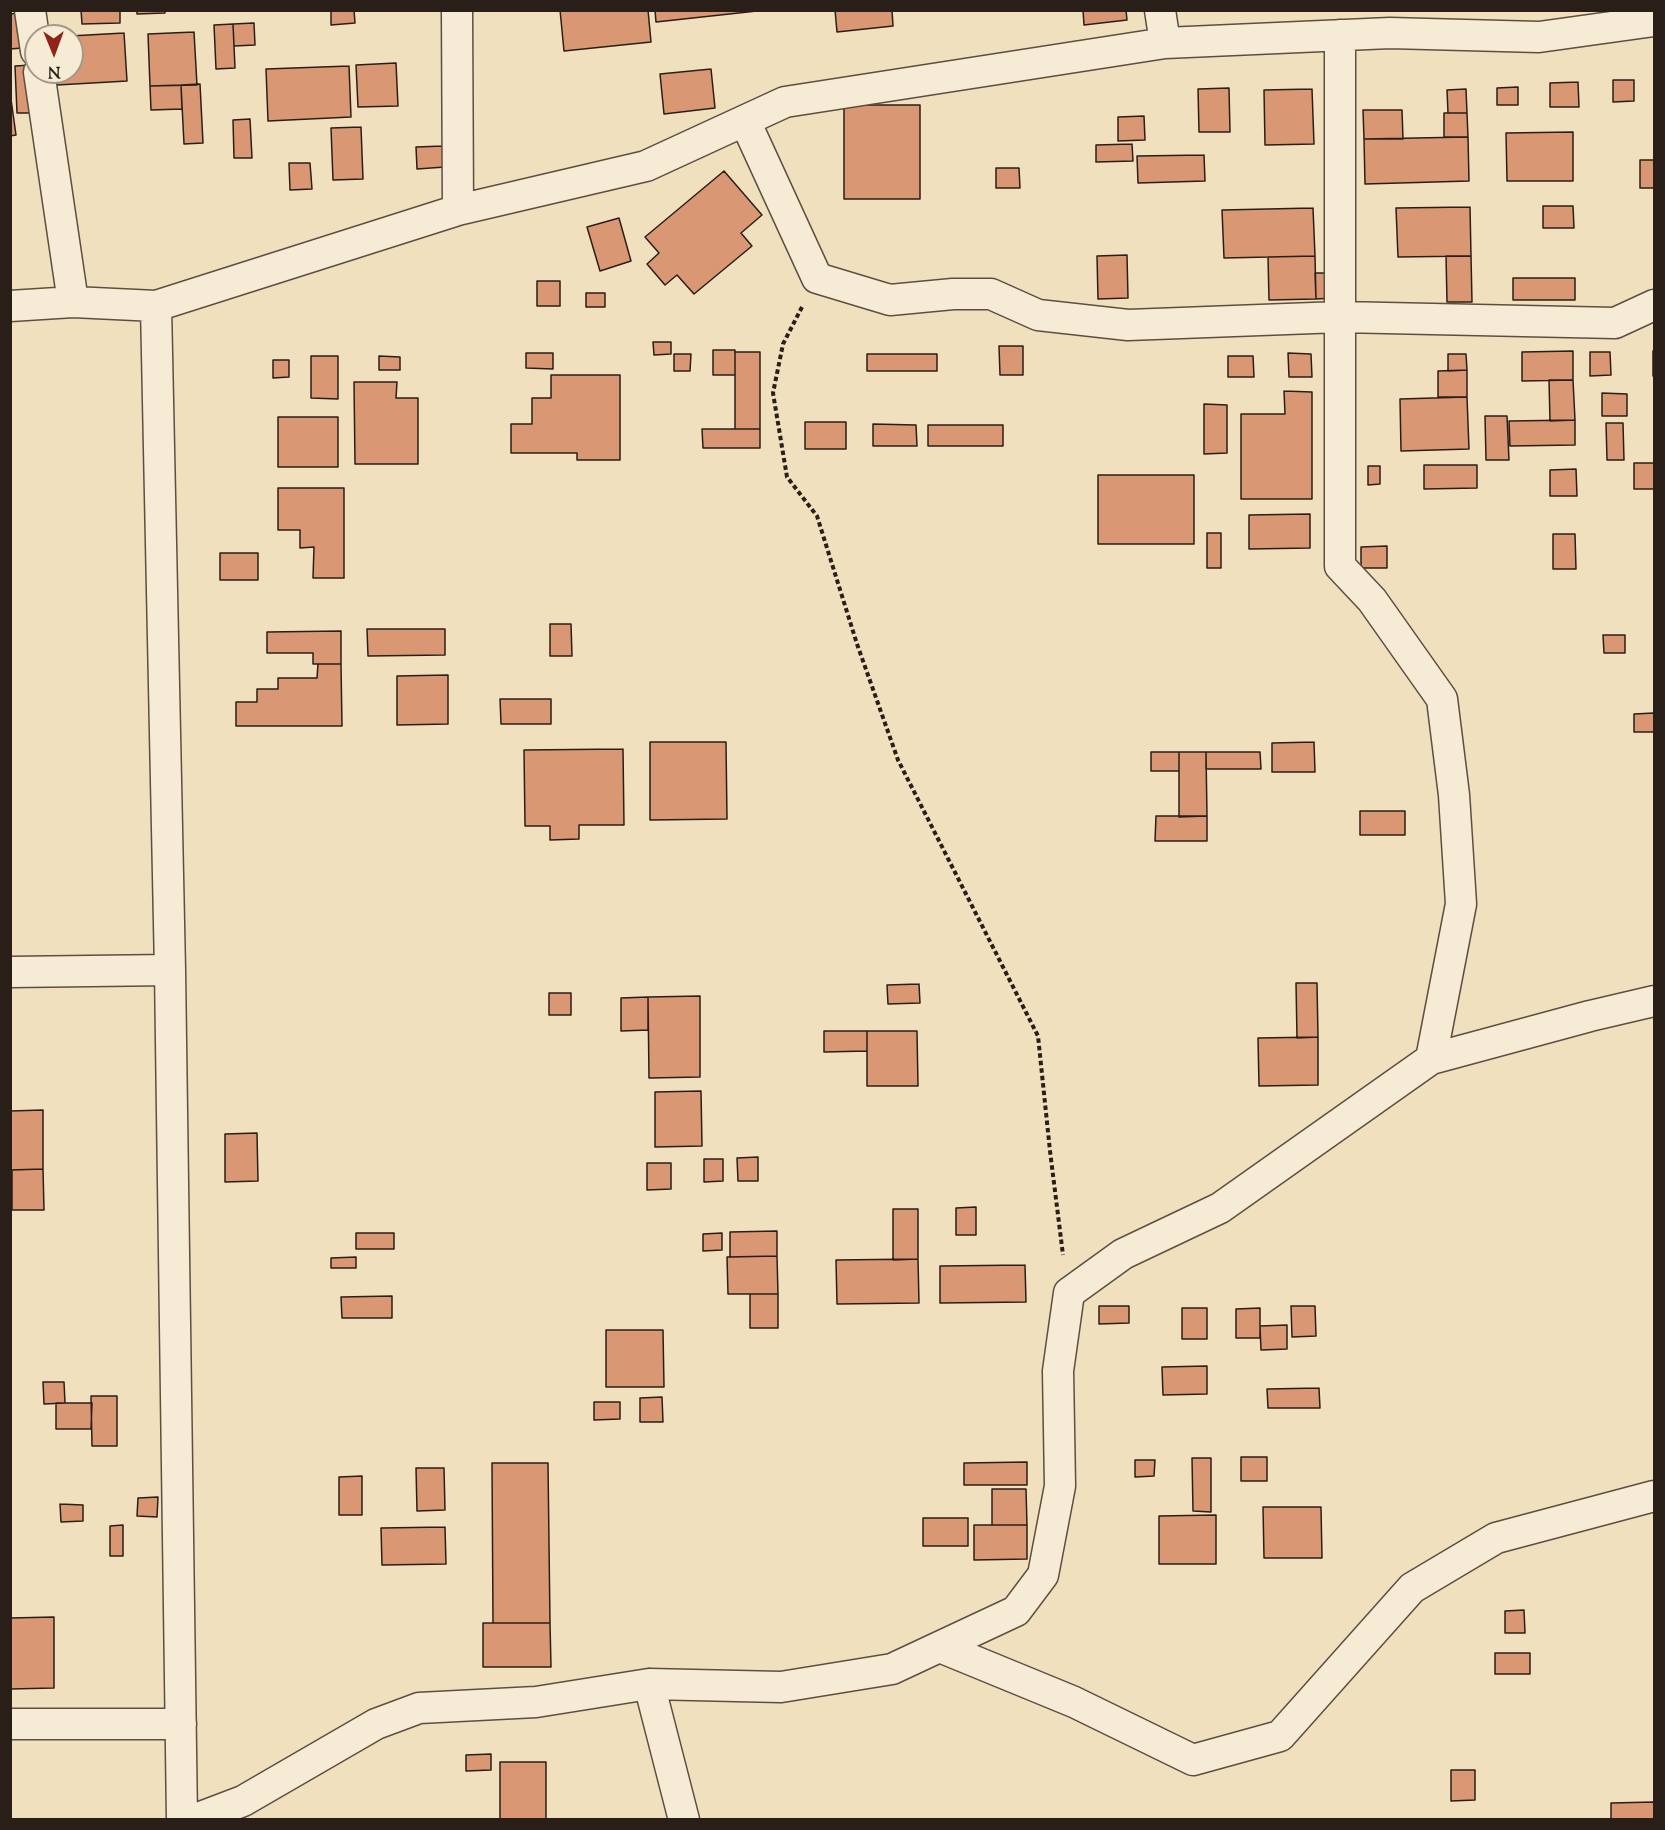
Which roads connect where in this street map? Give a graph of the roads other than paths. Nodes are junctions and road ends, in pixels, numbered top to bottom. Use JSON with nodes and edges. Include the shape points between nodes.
{"nodes":[{"id":1,"x":457,"y":10,"type":"edge"},
{"id":2,"x":1160,"y":10,"type":"edge"},
{"id":3,"x":1654,"y":21,"type":"edge"},
{"id":4,"x":1390,"y":22,"type":"edge"},
{"id":5,"x":1340,"y":35,"type":"junction"},
{"id":6,"x":1165,"y":42,"type":"junction"},
{"id":7,"x":41,"y":84,"type":"edge"},
{"id":8,"x":745,"y":121,"type":"junction"},
{"id":9,"x":458,"y":210,"type":"junction"},
{"id":10,"x":73,"y":302,"type":"junction"},
{"id":11,"x":1654,"y":305,"type":"edge"},
{"id":12,"x":10,"y":306,"type":"edge"},
{"id":13,"x":156,"y":306,"type":"junction"},
{"id":14,"x":1340,"y":317,"type":"junction"},
{"id":15,"x":170,"y":970,"type":"junction"},
{"id":16,"x":10,"y":972,"type":"edge"},
{"id":17,"x":1654,"y":1001,"type":"edge"},
{"id":18,"x":1431,"y":1059,"type":"junction"},
{"id":19,"x":1654,"y":1496,"type":"edge"},
{"id":20,"x":940,"y":1647,"type":"junction"},
{"id":21,"x":650,"y":1684,"type":"junction"},
{"id":22,"x":10,"y":1724,"type":"edge"},
{"id":23,"x":181,"y":1724,"type":"junction"},
{"id":24,"x":182,"y":1820,"type":"edge"},
{"id":25,"x":193,"y":1820,"type":"edge"},
{"id":26,"x":684,"y":1820,"type":"edge"}],
"edges":[{"from":1,"to":9,"type":"street"},
{"from":2,"to":6,"type":"street"},
{"from":3,"to":4,"type":"street","via":[[1539,37]]},
{"from":4,"to":5,"type":"street"},
{"from":5,"to":6,"type":"street"},
{"from":5,"to":14,"type":"street"},
{"from":6,"to":8,"type":"street","via":[[785,102]]},
{"from":7,"to":10,"type":"street"},
{"from":8,"to":9,"type":"street","via":[[646,166]]},
{"from":8,"to":14,"type":"street","via":[[818,278],[890,300],[992,294],[1038,315],[1128,325]]},
{"from":9,"to":13,"type":"street"},
{"from":10,"to":12,"type":"street"},
{"from":10,"to":13,"type":"street"},
{"from":11,"to":14,"type":"street","via":[[1614,323]]},
{"from":13,"to":15,"type":"street"},
{"from":14,"to":18,"type":"street","via":[[1340,566],[1372,600],[1442,699],[1454,795],[1461,904]]},
{"from":15,"to":16,"type":"street"},
{"from":15,"to":23,"type":"street"},
{"from":17,"to":18,"type":"street"},
{"from":18,"to":20,"type":"street","via":[[1220,1208],[1123,1254],[1069,1293],[1058,1371],[1060,1486],[1043,1575],[1016,1611]]},
{"from":19,"to":20,"type":"street","via":[[1496,1538],[1412,1588],[1280,1736],[1193,1760],[1074,1702]]},
{"from":20,"to":21,"type":"street","via":[[892,1668],[781,1687]]},
{"from":21,"to":25,"type":"street","via":[[536,1702],[419,1708],[376,1724],[243,1801]]},
{"from":21,"to":26,"type":"street"},
{"from":22,"to":23,"type":"street"},
{"from":23,"to":24,"type":"street"}]}
